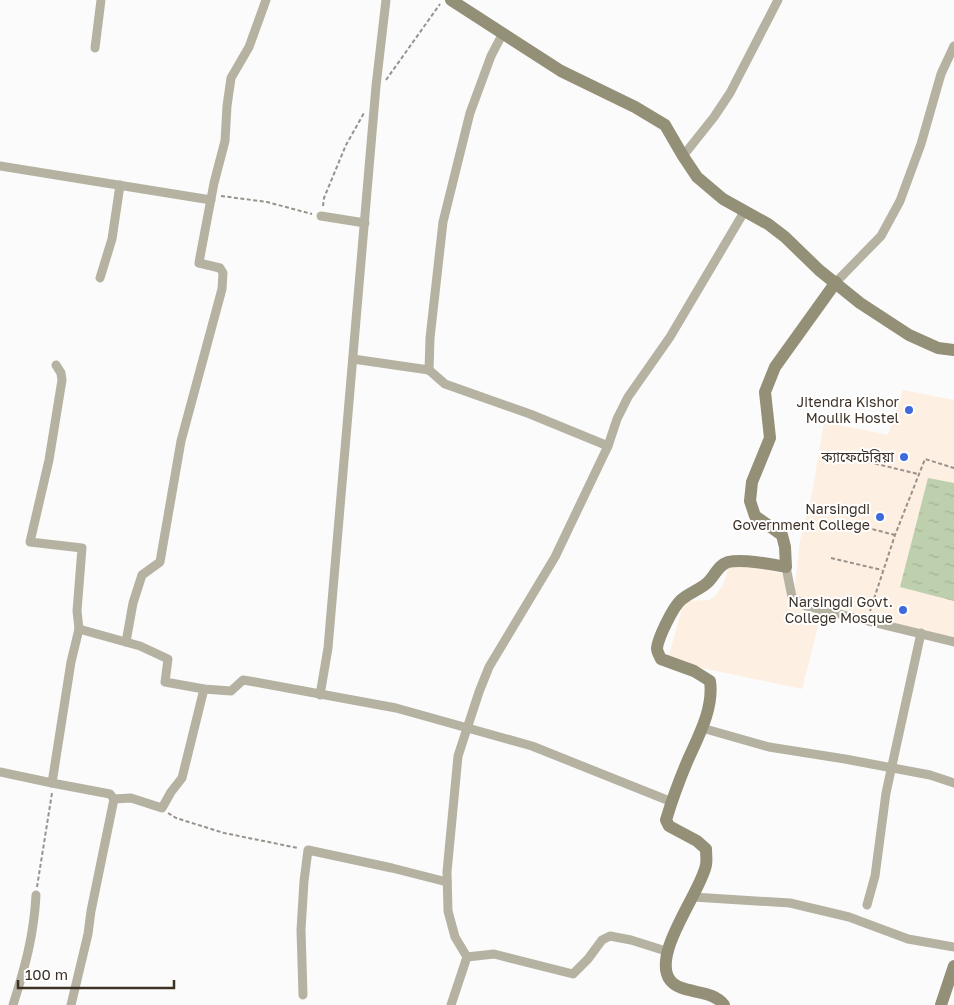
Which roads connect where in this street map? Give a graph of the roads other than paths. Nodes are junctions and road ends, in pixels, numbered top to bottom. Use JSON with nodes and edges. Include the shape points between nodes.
{"nodes":[{"id":1,"x":101,"y":0,"type":"edge"},
{"id":2,"x":266,"y":0,"type":"edge"},
{"id":3,"x":386,"y":0,"type":"edge"},
{"id":4,"x":451,"y":0,"type":"edge"},
{"id":5,"x":778,"y":0,"type":"edge"},
{"id":6,"x":503,"y":34,"type":"junction"},
{"id":7,"x":954,"y":46,"type":"edge"},
{"id":8,"x":95,"y":48,"type":"dead end"},
{"id":9,"x":683,"y":156,"type":"junction"},
{"id":10,"x":0,"y":166,"type":"edge"},
{"id":11,"x":120,"y":185,"type":"junction"},
{"id":12,"x":212,"y":197,"type":"junction"},
{"id":13,"x":744,"y":212,"type":"junction"},
{"id":14,"x":321,"y":216,"type":"road end"},
{"id":15,"x":365,"y":223,"type":"junction"},
{"id":16,"x":100,"y":278,"type":"dead end"},
{"id":17,"x":836,"y":282,"type":"junction"},
{"id":18,"x":954,"y":350,"type":"edge"},
{"id":19,"x":353,"y":359,"type":"junction"},
{"id":20,"x":56,"y":365,"type":"dead end"},
{"id":21,"x":429,"y":370,"type":"junction"},
{"id":22,"x":608,"y":446,"type":"junction"},
{"id":23,"x":786,"y":567,"type":"junction"},
{"id":24,"x":79,"y":629,"type":"junction"},
{"id":25,"x":921,"y":633,"type":"junction"},
{"id":26,"x":126,"y":642,"type":"junction"},
{"id":27,"x":954,"y":642,"type":"edge"},
{"id":28,"x":204,"y":689,"type":"junction"},
{"id":29,"x":320,"y":695,"type":"junction"},
{"id":30,"x":467,"y":728,"type":"junction"},
{"id":31,"x":702,"y":728,"type":"junction"},
{"id":32,"x":892,"y":769,"type":"junction"},
{"id":33,"x":0,"y":772,"type":"edge"},
{"id":34,"x":52,"y":783,"type":"junction"},
{"id":35,"x":954,"y":783,"type":"edge"},
{"id":36,"x":114,"y":799,"type":"junction"},
{"id":37,"x":672,"y":802,"type":"junction"},
{"id":38,"x":447,"y":882,"type":"junction"},
{"id":39,"x":36,"y":895,"type":"road end"},
{"id":40,"x":693,"y":897,"type":"junction"},
{"id":41,"x":867,"y":905,"type":"dead end"},
{"id":42,"x":954,"y":947,"type":"edge"},
{"id":43,"x":669,"y":952,"type":"junction"},
{"id":44,"x":467,"y":957,"type":"junction"},
{"id":45,"x":954,"y":966,"type":"edge"},
{"id":46,"x":303,"y":995,"type":"dead end"},
{"id":47,"x":13,"y":1005,"type":"edge"},
{"id":48,"x":71,"y":1005,"type":"edge"},
{"id":49,"x":451,"y":1005,"type":"edge"},
{"id":50,"x":724,"y":1005,"type":"edge"},
{"id":51,"x":941,"y":1005,"type":"edge"}],
"edges":[{"from":1,"to":8,"type":"street"},
{"from":2,"to":12,"type":"street","via":[[249,47],[232,78],[225,141]]},
{"from":3,"to":15,"type":"street"},
{"from":4,"to":6,"type":"street"},
{"from":5,"to":9,"type":"street","via":[[730,93]]},
{"from":6,"to":9,"type":"street","via":[[561,72],[665,125]]},
{"from":6,"to":21,"type":"street","via":[[491,56],[470,113],[443,222]]},
{"from":7,"to":17,"type":"street","via":[[941,74],[900,201],[881,236]]},
{"from":9,"to":13,"type":"street","via":[[697,177]]},
{"from":10,"to":11,"type":"street"},
{"from":11,"to":12,"type":"street"},
{"from":11,"to":16,"type":"street","via":[[112,239]]},
{"from":12,"to":26,"type":"street","via":[[199,263],[220,268],[223,273],[222,289],[182,441],[160,562],[142,575]]},
{"from":13,"to":17,"type":"street","via":[[780,232]]},
{"from":13,"to":22,"type":"street","via":[[670,337],[628,397]]},
{"from":14,"to":15,"type":"street"},
{"from":15,"to":19,"type":"street"},
{"from":17,"to":18,"type":"street","via":[[860,303],[909,335],[938,348]]},
{"from":17,"to":23,"type":"street","via":[[775,367],[765,392],[770,438],[752,482],[750,501],[755,516],[782,535]]},
{"from":19,"to":21,"type":"street"},
{"from":19,"to":29,"type":"street","via":[[328,648]]},
{"from":20,"to":24,"type":"street","via":[[62,380],[49,460],[30,542],[82,548],[77,611]]},
{"from":21,"to":22,"type":"street","via":[[445,384]]},
{"from":22,"to":30,"type":"street","via":[[555,557],[489,667]]},
{"from":23,"to":25,"type":"street","via":[[792,597],[806,606]]},
{"from":23,"to":31,"type":"street","via":[[728,562],[720,566],[704,586],[690,593],[672,610],[657,646],[658,653],[661,659],[694,671],[710,682],[712,692]]},
{"from":24,"to":26,"type":"street"},
{"from":24,"to":34,"type":"street"},
{"from":25,"to":27,"type":"street"},
{"from":25,"to":32,"type":"street"},
{"from":26,"to":28,"type":"street","via":[[168,659],[165,682]]},
{"from":28,"to":29,"type":"street","via":[[231,691],[243,680]]},
{"from":28,"to":36,"type":"street","via":[[182,778],[162,808],[131,798]]},
{"from":29,"to":30,"type":"street","via":[[396,708]]},
{"from":30,"to":37,"type":"street","via":[[532,746]]},
{"from":30,"to":38,"type":"street","via":[[458,756]]},
{"from":31,"to":32,"type":"street","via":[[770,747]]},
{"from":31,"to":37,"type":"street"},
{"from":32,"to":35,"type":"street","via":[[930,775]]},
{"from":32,"to":41,"type":"street","via":[[875,876]]},
{"from":33,"to":34,"type":"street"},
{"from":34,"to":36,"type":"street","via":[[110,794]]},
{"from":36,"to":48,"type":"street"},
{"from":37,"to":40,"type":"street","via":[[666,820],[669,826],[706,849],[706,866]]},
{"from":38,"to":44,"type":"street","via":[[448,911],[455,938]]},
{"from":38,"to":46,"type":"street","via":[[308,850],[301,930]]},
{"from":39,"to":47,"type":"street","via":[[31,945]]},
{"from":40,"to":42,"type":"street","via":[[790,903],[849,917],[908,939]]},
{"from":40,"to":43,"type":"street","via":[[674,932]]},
{"from":43,"to":44,"type":"street","via":[[610,936],[602,940],[573,974],[494,954]]},
{"from":43,"to":50,"type":"street","via":[[666,961],[668,978],[676,986],[718,998]]},
{"from":44,"to":49,"type":"street"},
{"from":45,"to":51,"type":"street"}]}
